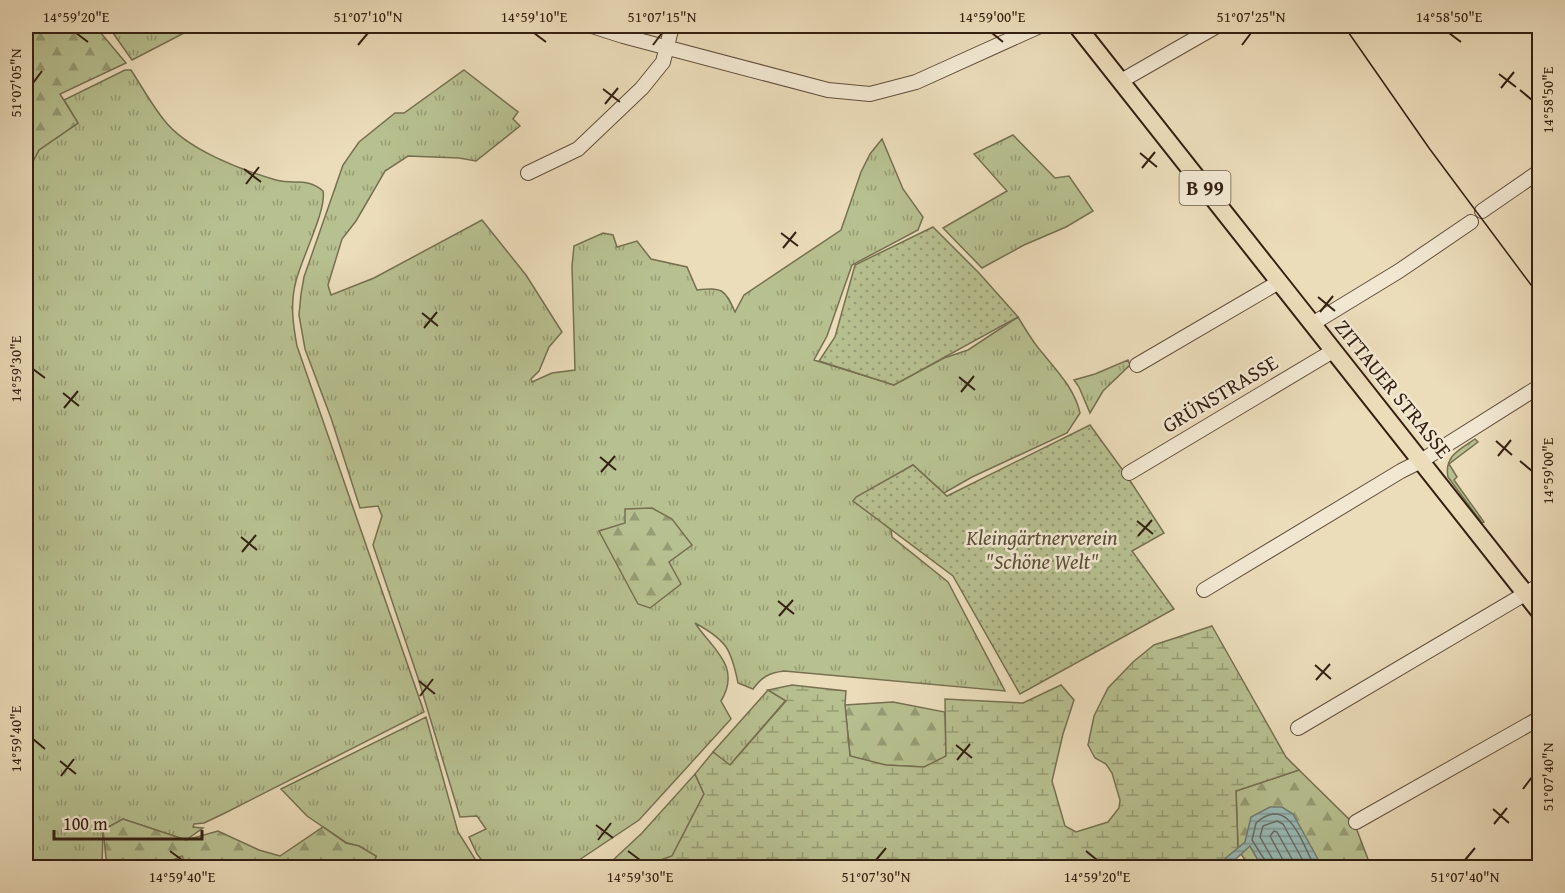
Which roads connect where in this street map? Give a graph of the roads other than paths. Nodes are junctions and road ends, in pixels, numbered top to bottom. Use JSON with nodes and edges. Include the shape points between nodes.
{"nodes":[{"id":1,"x":592,"y":26,"type":"edge"},
{"id":2,"x":672,"y":26,"type":"edge"},
{"id":3,"x":1040,"y":26,"type":"edge"},
{"id":4,"x":1077,"y":26,"type":"edge"},
{"id":5,"x":1217,"y":26,"type":"edge"},
{"id":6,"x":668,"y":47,"type":"junction"},
{"id":7,"x":1121,"y":81,"type":"junction"},
{"id":8,"x":1539,"y":171,"type":"edge"},
{"id":9,"x":528,"y":173,"type":"dead end"},
{"id":10,"x":1482,"y":211,"type":"dead end"},
{"id":11,"x":1471,"y":222,"type":"dead end"},
{"id":12,"x":1279,"y":282,"type":"junction"},
{"id":13,"x":1312,"y":324,"type":"junction"},
{"id":14,"x":1334,"y":351,"type":"junction"},
{"id":15,"x":1137,"y":365,"type":"dead end"},
{"id":16,"x":1539,"y":386,"type":"edge"},
{"id":17,"x":1422,"y":461,"type":"junction"},
{"id":18,"x":1129,"y":473,"type":"dead end"},
{"id":19,"x":1204,"y":590,"type":"dead end"},
{"id":20,"x":1533,"y":590,"type":"edge"},
{"id":21,"x":1539,"y":612,"type":"edge"},
{"id":22,"x":1539,"y":718,"type":"edge"},
{"id":23,"x":1299,"y":728,"type":"dead end"},
{"id":24,"x":1356,"y":822,"type":"dead end"}],
"edges":[{"from":1,"to":6,"type":"street"},
{"from":2,"to":6,"type":"street"},
{"from":3,"to":6,"type":"street","via":[[916,82],[870,94],[828,90]]},
{"from":4,"to":7,"type":"main road","name":"ZITTAUER STRASSE","number":"B 99"},
{"from":5,"to":7,"type":"street"},
{"from":6,"to":9,"type":"street","via":[[663,62],[642,88],[578,149]]},
{"from":7,"to":12,"type":"main road","name":"ZITTAUER STRASSE","number":"B 99"},
{"from":8,"to":10,"type":"street"},
{"from":11,"to":13,"type":"street"},
{"from":12,"to":13,"type":"main road","name":"ZITTAUER STRASSE","number":"B 99"},
{"from":12,"to":15,"type":"street"},
{"from":13,"to":14,"type":"main road","name":"ZITTAUER STRASSE","number":"B 99"},
{"from":14,"to":17,"type":"main road","name":"ZITTAUER STRASSE","number":"B 99"},
{"from":14,"to":18,"type":"street","name":"GRÜNSTRASSE"},
{"from":16,"to":17,"type":"street"},
{"from":17,"to":19,"type":"street"},
{"from":17,"to":20,"type":"main road","name":"ZITTAUER STRASSE","number":"B 99"},
{"from":20,"to":21,"type":"main road","name":"ZITTAUER STRASSE","number":"B 99"},
{"from":20,"to":23,"type":"street"},
{"from":22,"to":24,"type":"street"}]}
